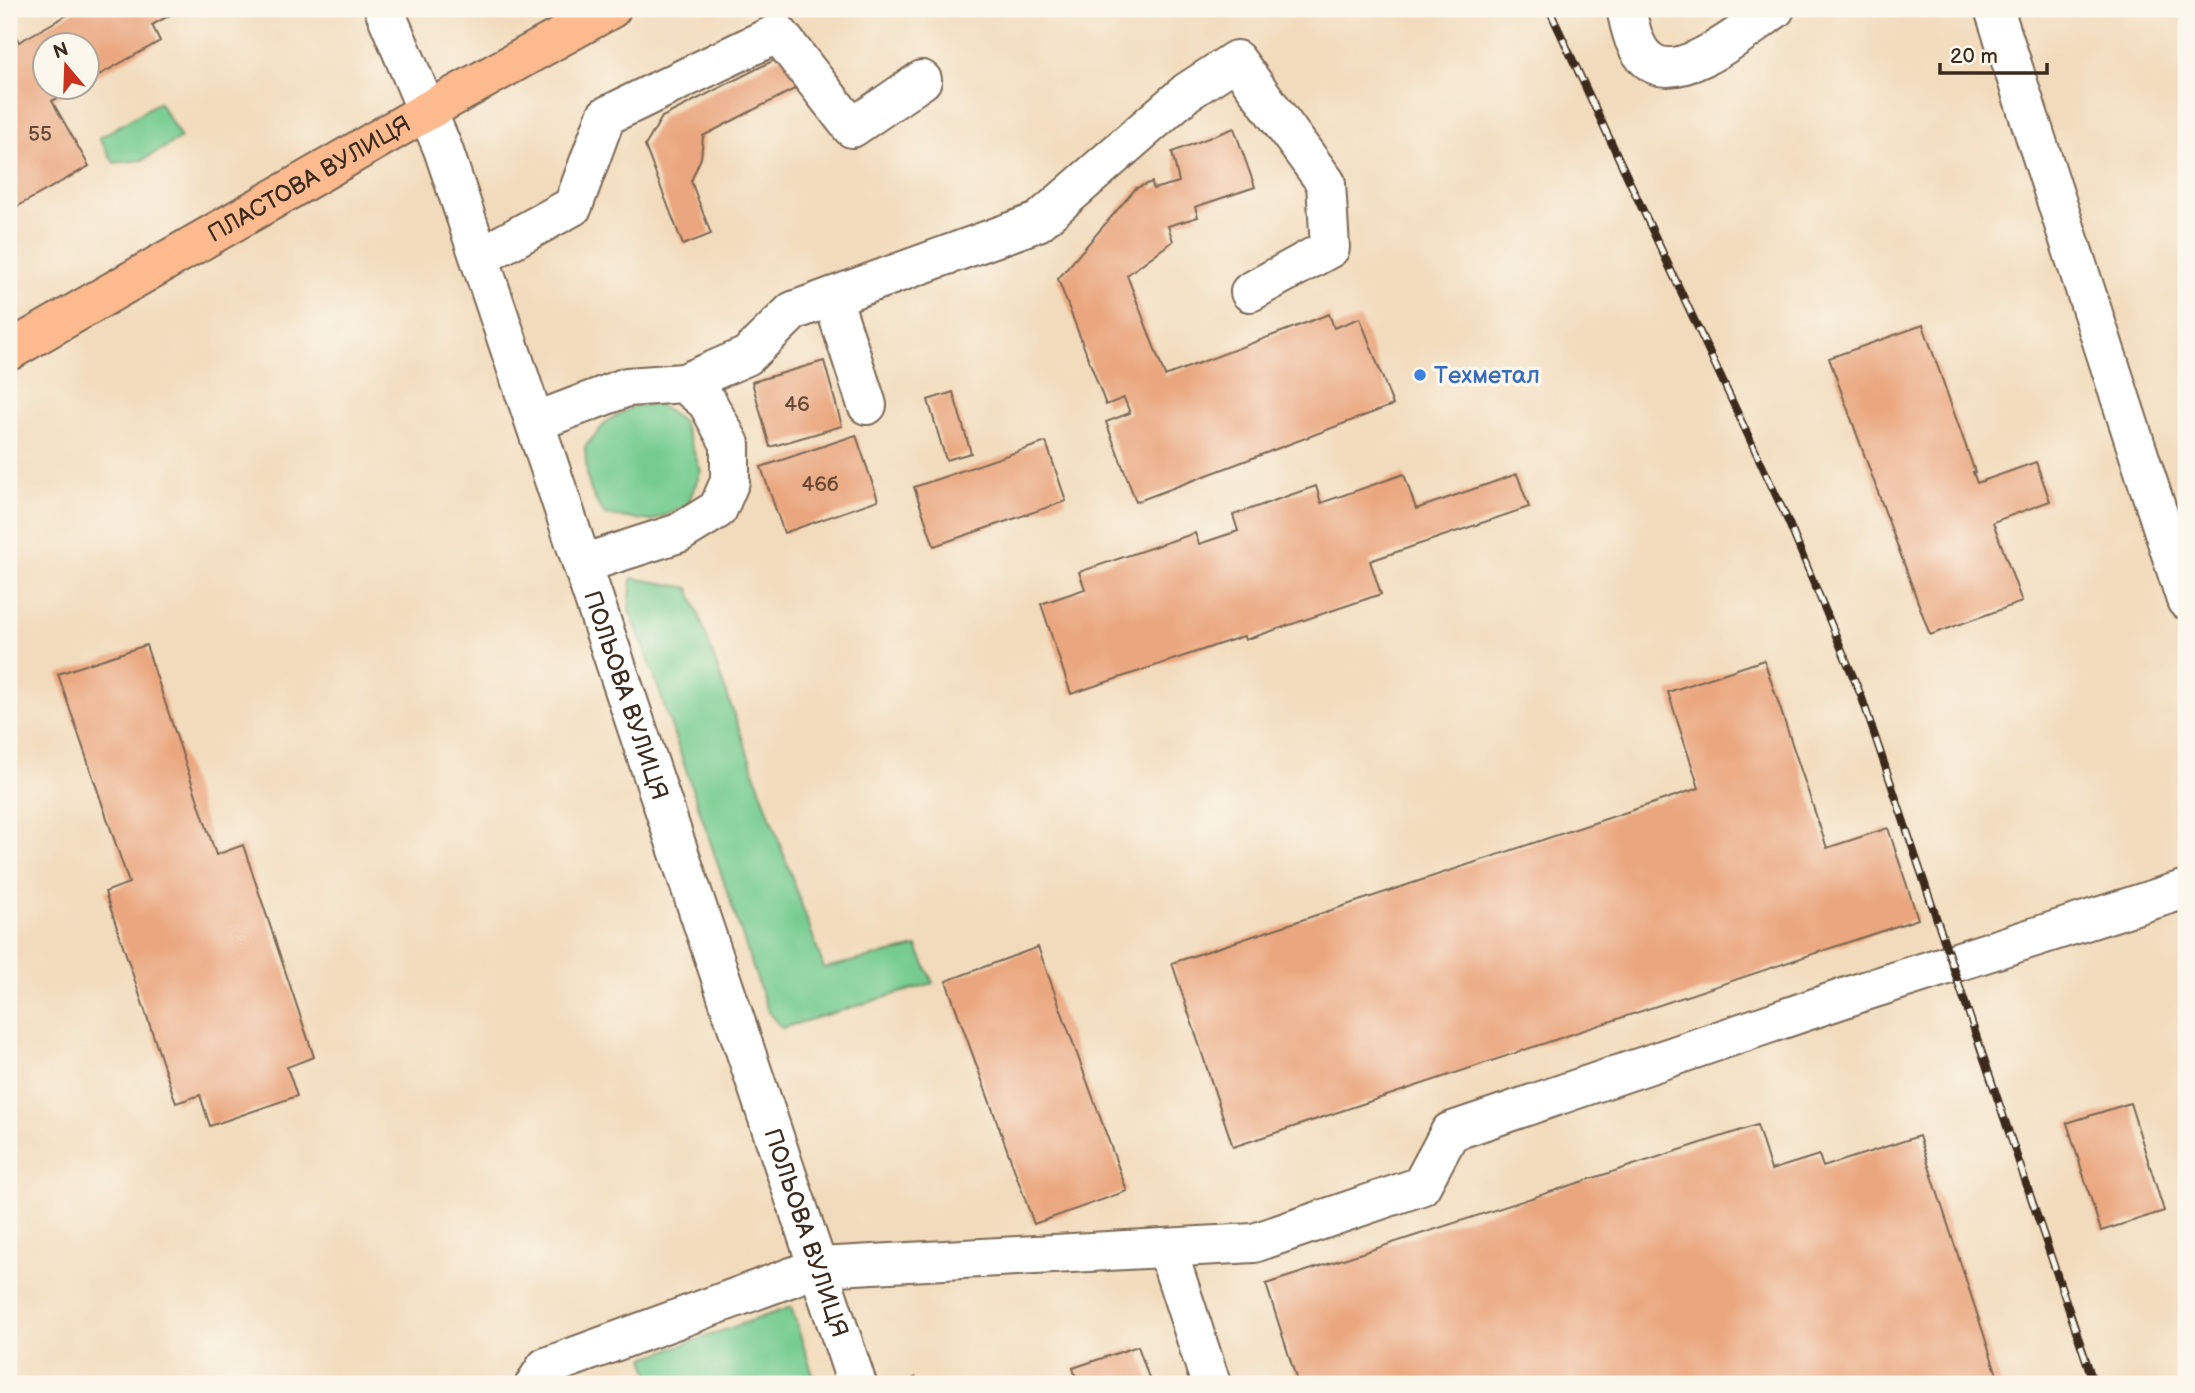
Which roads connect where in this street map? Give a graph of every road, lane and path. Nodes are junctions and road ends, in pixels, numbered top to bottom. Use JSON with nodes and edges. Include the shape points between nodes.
{"nodes":[{"id":1,"x":384,"y":9,"type":"edge"},
{"id":2,"x":611,"y":9,"type":"edge"},
{"id":3,"x":1626,"y":9,"type":"edge"},
{"id":4,"x":1775,"y":9,"type":"edge"},
{"id":5,"x":1994,"y":9,"type":"edge"},
{"id":6,"x":922,"y":80,"type":"dead end"},
{"id":7,"x":427,"y":111,"type":"junction"},
{"id":8,"x":480,"y":257,"type":"junction"},
{"id":9,"x":1250,"y":292,"type":"dead end"},
{"id":10,"x":832,"y":297,"type":"junction"},
{"id":11,"x":9,"y":351,"type":"edge"},
{"id":12,"x":684,"y":383,"type":"junction"},
{"id":13,"x":867,"y":405,"type":"dead end"},
{"id":14,"x":535,"y":422,"type":"junction"},
{"id":15,"x":582,"y":564,"type":"junction"},
{"id":16,"x":2186,"y":600,"type":"edge"},
{"id":17,"x":2186,"y":889,"type":"edge"},
{"id":18,"x":1167,"y":1249,"type":"junction"},
{"id":19,"x":819,"y":1267,"type":"junction"},
{"id":20,"x":914,"y":1377,"type":"dead end"},
{"id":21,"x":535,"y":1384,"type":"edge"},
{"id":22,"x":857,"y":1384,"type":"edge"},
{"id":23,"x":917,"y":1384,"type":"edge"},
{"id":24,"x":1211,"y":1384,"type":"edge"}],
"edges":[{"from":1,"to":7,"type":"street","name":"ПОЛЬОВА ВУЛИЦЯ"},
{"from":2,"to":7,"type":"main road","name":"ПЛАСТОВА ВУЛИЦЯ"},
{"from":3,"to":4,"type":"street","via":[[1637,45],[1660,67],[1679,67],[1704,56]]},
{"from":5,"to":16,"type":"street"},
{"from":6,"to":8,"type":"street","via":[[852,128],[778,33],[606,116],[573,206]]},
{"from":7,"to":8,"type":"street","name":"ПОЛЬОВА ВУЛИЦЯ"},
{"from":7,"to":11,"type":"main road","name":"ПЛАСТОВА ВУЛИЦЯ"},
{"from":8,"to":14,"type":"street","name":"ПОЛЬОВА ВУЛИЦЯ"},
{"from":9,"to":10,"type":"street","via":[[1330,248],[1326,183],[1236,60],[1187,92],[1038,222]]},
{"from":10,"to":12,"type":"street","via":[[793,311],[747,356]]},
{"from":10,"to":13,"type":"street"},
{"from":12,"to":14,"type":"street","via":[[627,387]]},
{"from":12,"to":15,"type":"street","via":[[707,402],[730,444],[730,481],[718,509],[679,533]]},
{"from":14,"to":15,"type":"street","name":"ПОЛЬОВА ВУЛИЦЯ"},
{"from":15,"to":19,"type":"street","name":"ПОЛЬОВА ВУЛИЦЯ"},
{"from":17,"to":18,"type":"street","via":[[1862,992],[1450,1132],[1421,1186],[1254,1243]]},
{"from":18,"to":19,"type":"street"},
{"from":18,"to":24,"type":"street"},
{"from":19,"to":21,"type":"street","via":[[546,1367]]},
{"from":19,"to":22,"type":"street","name":"ПОЛЬОВА ВУЛИЦЯ"},
{"from":20,"to":23,"type":"path"}]}
